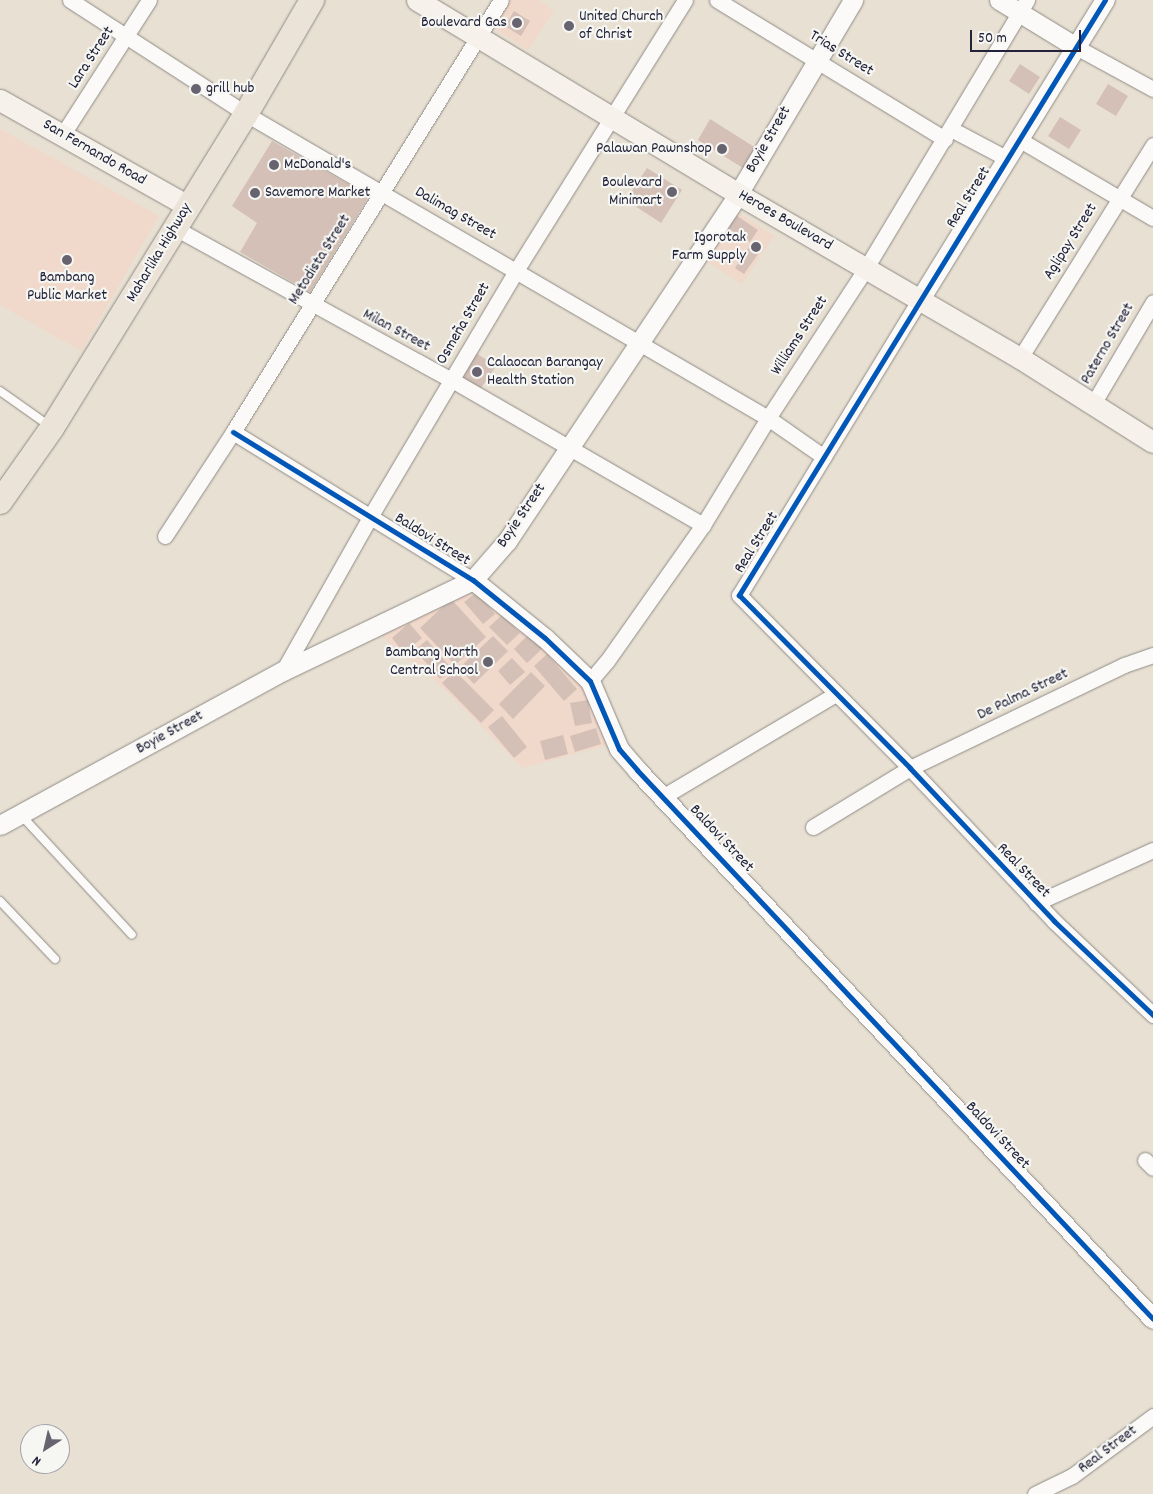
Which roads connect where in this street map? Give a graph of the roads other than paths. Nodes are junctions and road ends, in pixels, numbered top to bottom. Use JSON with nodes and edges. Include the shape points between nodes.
{"nodes":[{"id":1,"x":70,"y":0,"type":"edge"},
{"id":2,"x":149,"y":0,"type":"edge"},
{"id":3,"x":312,"y":0,"type":"edge"},
{"id":4,"x":417,"y":0,"type":"edge"},
{"id":5,"x":501,"y":0,"type":"edge"},
{"id":6,"x":685,"y":0,"type":"edge"},
{"id":7,"x":717,"y":0,"type":"edge"},
{"id":8,"x":853,"y":0,"type":"edge"},
{"id":9,"x":999,"y":0,"type":"edge"},
{"id":10,"x":1105,"y":0,"type":"edge"},
{"id":11,"x":1023,"y":6,"type":"edge"},
{"id":12,"x":478,"y":35,"type":"junction"},
{"id":13,"x":126,"y":38,"type":"junction"},
{"id":14,"x":1076,"y":47,"type":"junction"},
{"id":15,"x":816,"y":59,"type":"junction"},
{"id":16,"x":1153,"y":89,"type":"edge"},
{"id":17,"x":0,"y":100,"type":"edge"},
{"id":18,"x":246,"y":114,"type":"junction"},
{"id":19,"x":611,"y":116,"type":"junction"},
{"id":20,"x":63,"y":134,"type":"junction"},
{"id":21,"x":948,"y":134,"type":"junction"},
{"id":22,"x":1020,"y":140,"type":"junction"},
{"id":23,"x":1153,"y":145,"type":"edge"},
{"id":24,"x":1008,"y":159,"type":"junction"},
{"id":25,"x":382,"y":192,"type":"junction"},
{"id":26,"x":738,"y":194,"type":"junction"},
{"id":27,"x":1119,"y":197,"type":"junction"},
{"id":28,"x":188,"y":206,"type":"junction"},
{"id":29,"x":1153,"y":218,"type":"edge"},
{"id":30,"x":175,"y":228,"type":"junction"},
{"id":31,"x":866,"y":268,"type":"junction"},
{"id":32,"x":517,"y":269,"type":"junction"},
{"id":33,"x":920,"y":299,"type":"junction"},
{"id":34,"x":1153,"y":302,"type":"edge"},
{"id":35,"x":312,"y":306,"type":"junction"},
{"id":36,"x":638,"y":342,"type":"junction"},
{"id":37,"x":1020,"y":358,"type":"junction"},
{"id":38,"x":452,"y":380,"type":"junction"},
{"id":39,"x":0,"y":391,"type":"edge"},
{"id":40,"x":1093,"y":404,"type":"junction"},
{"id":41,"x":768,"y":418,"type":"junction"},
{"id":42,"x":52,"y":428,"type":"junction"},
{"id":43,"x":233,"y":432,"type":"junction"},
{"id":44,"x":1153,"y":442,"type":"edge"},
{"id":45,"x":567,"y":449,"type":"junction"},
{"id":46,"x":824,"y":457,"type":"junction"},
{"id":47,"x":0,"y":502,"type":"edge"},
{"id":48,"x":370,"y":516,"type":"junction"},
{"id":49,"x":704,"y":525,"type":"junction"},
{"id":50,"x":164,"y":536,"type":"dead end"},
{"id":51,"x":472,"y":580,"type":"junction"},
{"id":52,"x":1153,"y":654,"type":"edge"},
{"id":53,"x":282,"y":671,"type":"junction"},
{"id":54,"x":590,"y":681,"type":"junction"},
{"id":55,"x":836,"y":694,"type":"junction"},
{"id":56,"x":910,"y":768,"type":"junction"},
{"id":57,"x":664,"y":796,"type":"junction"},
{"id":58,"x":20,"y":814,"type":"junction"},
{"id":59,"x":0,"y":825,"type":"edge"},
{"id":60,"x":813,"y":827,"type":"dead end"},
{"id":61,"x":1153,"y":850,"type":"edge"},
{"id":62,"x":0,"y":902,"type":"edge"},
{"id":63,"x":1036,"y":903,"type":"junction"},
{"id":64,"x":132,"y":935,"type":"dead end"},
{"id":65,"x":55,"y":958,"type":"dead end"},
{"id":66,"x":1153,"y":1015,"type":"edge"},
{"id":67,"x":1153,"y":1320,"type":"edge"},
{"id":68,"x":1153,"y":1416,"type":"edge"},
{"id":69,"x":1035,"y":1494,"type":"edge"}],
"edges":[{"from":1,"to":13,"type":"street","name":"Dalimag Street"},
{"from":2,"to":13,"type":"street","name":"Lara Street"},
{"from":3,"to":18,"type":"main road","name":"Maharlika Highway"},
{"from":4,"to":12,"type":"main road","name":"Heroes Boulevard"},
{"from":5,"to":12,"type":"street","name":"Metodista Street"},
{"from":6,"to":19,"type":"street","name":"Osmeña Street"},
{"from":7,"to":15,"type":"street","name":"Trias Street"},
{"from":8,"to":15,"type":"street","name":"Boyie Street"},
{"from":9,"to":11,"type":"street"},
{"from":10,"to":14,"type":"street","name":"Real Street"},
{"from":11,"to":14,"type":"street"},
{"from":11,"to":21,"type":"street","name":"Williams Street"},
{"from":12,"to":19,"type":"main road","name":"Heroes Boulevard"},
{"from":12,"to":25,"type":"street","name":"Metodista Street"},
{"from":13,"to":18,"type":"street","name":"Dalimag Street"},
{"from":13,"to":20,"type":"street","name":"Lara Street"},
{"from":14,"to":16,"type":"street"},
{"from":14,"to":22,"type":"street","name":"Real Street"},
{"from":15,"to":21,"type":"street","name":"Trias Street"},
{"from":15,"to":26,"type":"street","name":"Boyie Street"},
{"from":17,"to":20,"type":"main road","name":"San Fernando Road"},
{"from":18,"to":25,"type":"street","name":"Dalimag Street"},
{"from":18,"to":28,"type":"main road","name":"Maharlika Highway"},
{"from":19,"to":26,"type":"main road","name":"Heroes Boulevard"},
{"from":19,"to":32,"type":"street","name":"Osmeña Street"},
{"from":20,"to":28,"type":"main road","name":"San Fernando Road"},
{"from":21,"to":24,"type":"street","name":"Trias Street"},
{"from":21,"to":31,"type":"street","name":"Williams Street"},
{"from":22,"to":24,"type":"street","name":"Real Street"},
{"from":22,"to":27,"type":"street"},
{"from":23,"to":27,"type":"street","name":"Aglipay Street"},
{"from":24,"to":33,"type":"street","name":"Real Street"},
{"from":25,"to":32,"type":"street","name":"Dalimag Street"},
{"from":25,"to":35,"type":"street","name":"Metodista Street"},
{"from":26,"to":31,"type":"main road","name":"Heroes Boulevard"},
{"from":26,"to":36,"type":"street","name":"Boyie Street"},
{"from":27,"to":29,"type":"street"},
{"from":27,"to":37,"type":"street","name":"Aglipay Street"},
{"from":28,"to":30,"type":"main road","name":"Maharlika Highway"},
{"from":30,"to":35,"type":"street","name":"Milan Street"},
{"from":30,"to":42,"type":"main road","name":"Maharlika Highway"},
{"from":31,"to":33,"type":"main road","name":"Heroes Boulevard"},
{"from":31,"to":41,"type":"street","name":"Williams Street"},
{"from":32,"to":36,"type":"street","name":"Dalimag Street"},
{"from":32,"to":38,"type":"street","name":"Osmeña Street"},
{"from":33,"to":37,"type":"main road","name":"Heroes Boulevard"},
{"from":33,"to":46,"type":"street","name":"Real Street"},
{"from":34,"to":40,"type":"street","name":"Paterno Street"},
{"from":35,"to":38,"type":"street","name":"Milan Street"},
{"from":35,"to":43,"type":"street","name":"Metodista Street"},
{"from":36,"to":41,"type":"street","name":"Dalimag Street"},
{"from":36,"to":45,"type":"street","name":"Boyie Street"},
{"from":37,"to":40,"type":"main road","name":"Heroes Boulevard"},
{"from":38,"to":45,"type":"street","name":"Milan Street"},
{"from":38,"to":48,"type":"street","name":"Osmeña Street"},
{"from":39,"to":42,"type":"lane"},
{"from":40,"to":44,"type":"main road","name":"Heroes Boulevard"},
{"from":41,"to":46,"type":"street","name":"Dalimag Street"},
{"from":41,"to":49,"type":"street","name":"Williams Street"},
{"from":42,"to":47,"type":"main road","name":"Maharlika Highway"},
{"from":43,"to":48,"type":"street","name":"Baldovi Street"},
{"from":43,"to":50,"type":"street","name":"Metodista Street"},
{"from":45,"to":49,"type":"street","name":"Milan Street"},
{"from":45,"to":51,"type":"street","name":"Boyie Street","via":[[507,541]]},
{"from":46,"to":55,"type":"street","name":"Real Street","via":[[739,595]]},
{"from":48,"to":51,"type":"street","name":"Baldovi Street"},
{"from":48,"to":53,"type":"street","name":"Osmeña Street"},
{"from":49,"to":54,"type":"street","name":"Williams Street","via":[[608,661]]},
{"from":51,"to":53,"type":"street","name":"Boyie Street"},
{"from":51,"to":54,"type":"street","name":"Baldovi Street","via":[[545,638]]},
{"from":52,"to":56,"type":"street","name":"De Palma Street"},
{"from":53,"to":58,"type":"street","name":"Boyie Street"},
{"from":54,"to":57,"type":"street","name":"Baldovi Street","via":[[619,749]]},
{"from":55,"to":56,"type":"street","name":"Real Street"},
{"from":55,"to":57,"type":"street"},
{"from":56,"to":60,"type":"street","name":"De Palma Street"},
{"from":56,"to":63,"type":"street","name":"Real Street"},
{"from":57,"to":67,"type":"street","name":"Baldovi Street"},
{"from":58,"to":59,"type":"street","name":"Boyie Street"},
{"from":58,"to":64,"type":"lane"},
{"from":61,"to":63,"type":"street"},
{"from":62,"to":65,"type":"lane"},
{"from":63,"to":66,"type":"street","name":"Real Street"},
{"from":68,"to":69,"type":"street","name":"Real Street","via":[[1072,1476]]}]}
